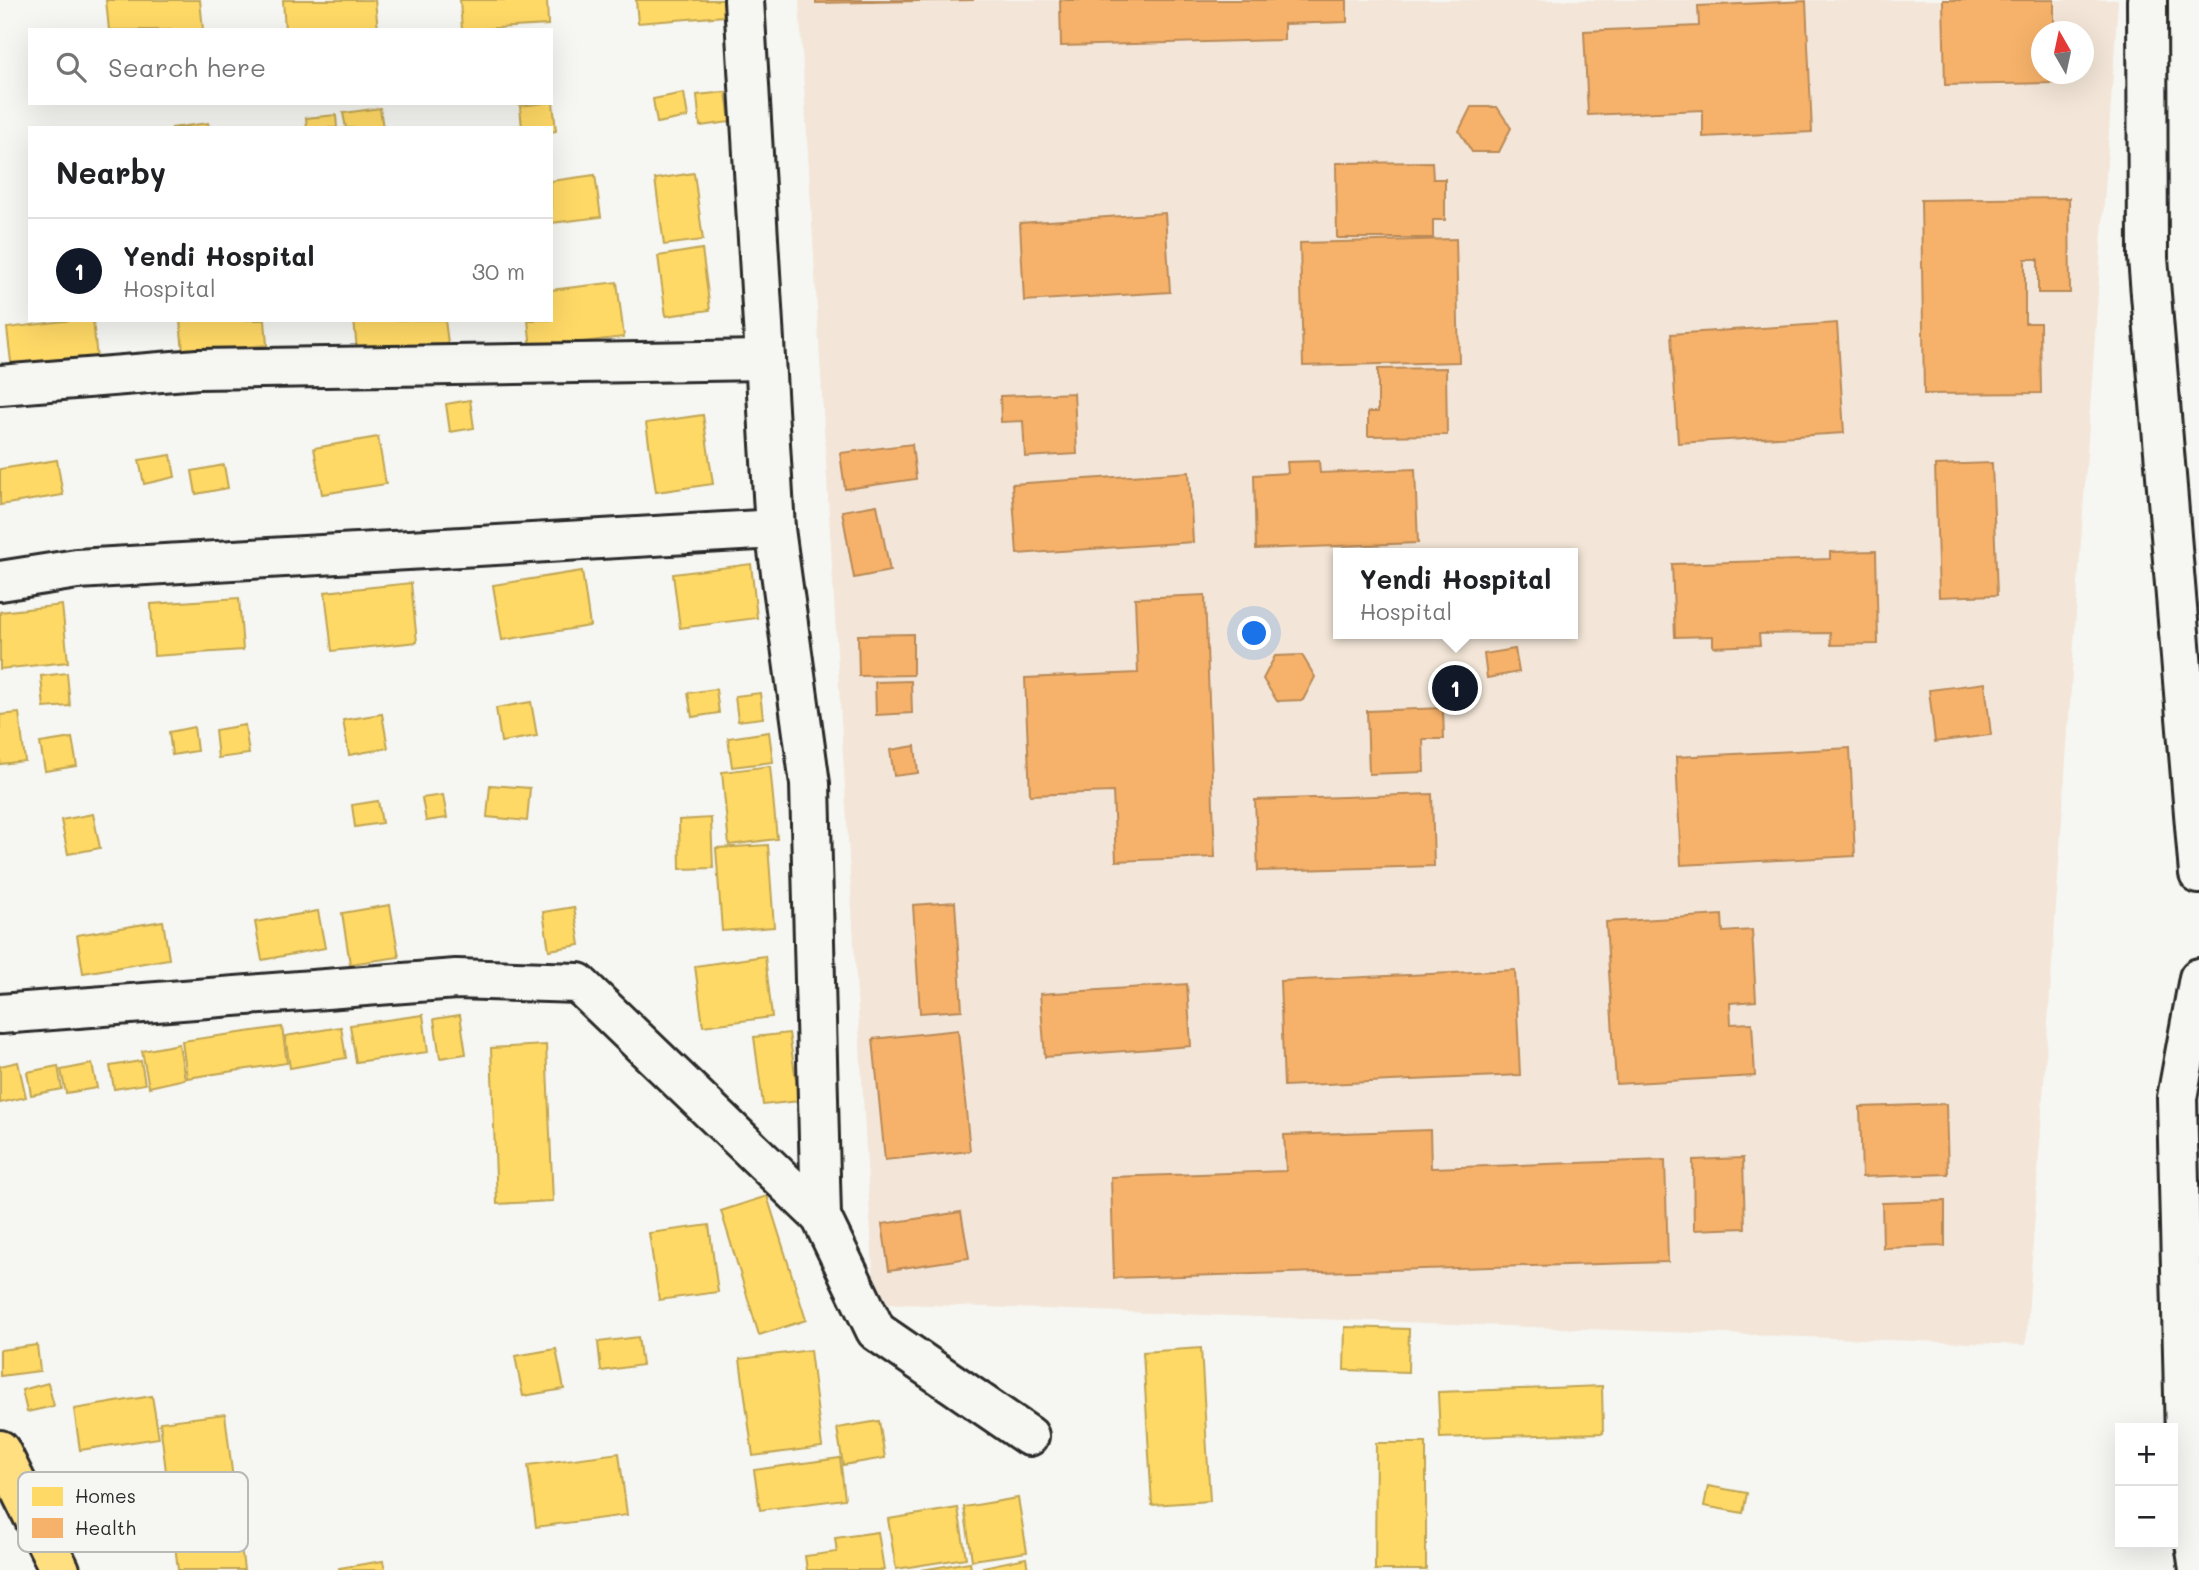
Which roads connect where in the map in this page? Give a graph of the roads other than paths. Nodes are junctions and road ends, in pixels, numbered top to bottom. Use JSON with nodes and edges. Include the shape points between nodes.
{"nodes":[{"id":1,"x":744,"y":0,"type":"edge"},
{"id":2,"x":2147,"y":0,"type":"edge"},
{"id":3,"x":764,"y":360,"type":"junction"},
{"id":4,"x":0,"y":385,"type":"edge"},
{"id":5,"x":775,"y":529,"type":"junction"},
{"id":6,"x":0,"y":581,"type":"edge"},
{"id":7,"x":2199,"y":874,"type":"edge"},
{"id":8,"x":2199,"y":978,"type":"edge"},
{"id":9,"x":0,"y":1014,"type":"edge"},
{"id":10,"x":821,"y":1217,"type":"junction"},
{"id":11,"x":1029,"y":1436,"type":"dead end"},
{"id":12,"x":0,"y":1450,"type":"edge"},
{"id":13,"x":18,"y":1485,"type":"edge"},
{"id":14,"x":52,"y":1552,"type":"edge"},
{"id":15,"x":61,"y":1570,"type":"edge"},
{"id":16,"x":2199,"y":1570,"type":"edge"}],
"edges":[{"from":1,"to":3,"type":"street"},
{"from":2,"to":7,"type":"street","via":[[2148,258]]},
{"from":3,"to":4,"type":"street","via":[[198,369]]},
{"from":3,"to":5,"type":"street"},
{"from":5,"to":6,"type":"street","via":[[77,569]]},
{"from":5,"to":10,"type":"street","via":[[810,784]]},
{"from":8,"to":16,"type":"street","via":[[2177,1098],[2186,1481]]},
{"from":9,"to":10,"type":"street","via":[[456,979],[578,983]]},
{"from":10,"to":11,"type":"street","via":[[876,1331]]},
{"from":12,"to":13,"type":"highway"},
{"from":14,"to":15,"type":"highway"}]}
